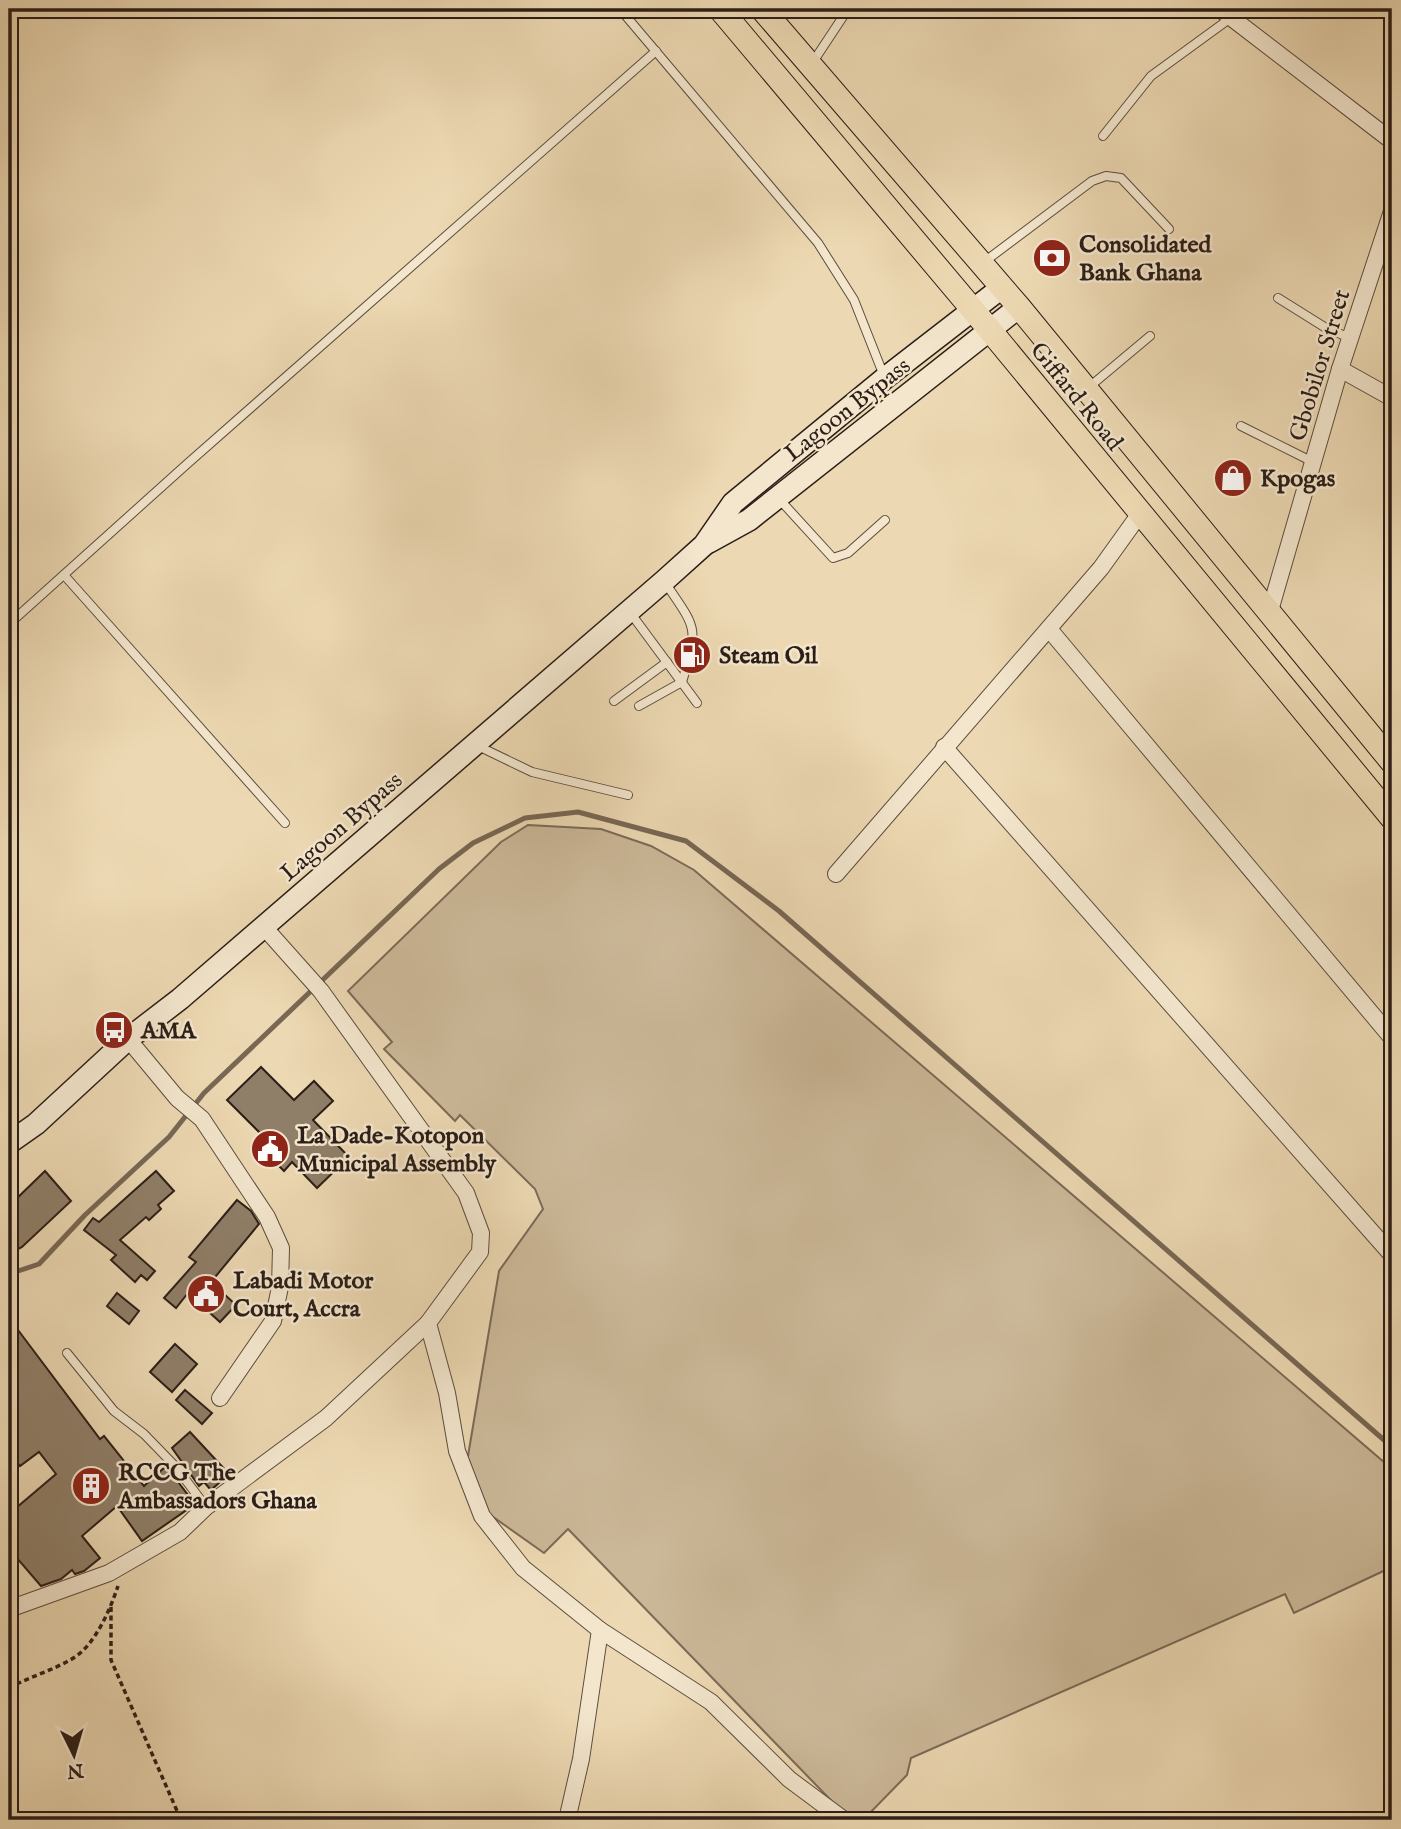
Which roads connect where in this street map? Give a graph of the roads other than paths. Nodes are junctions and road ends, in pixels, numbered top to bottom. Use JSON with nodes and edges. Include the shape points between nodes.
{"nodes":[{"id":1,"x":620,"y":9,"type":"edge"},
{"id":2,"x":720,"y":9,"type":"edge"},
{"id":3,"x":762,"y":9,"type":"edge"},
{"id":4,"x":848,"y":9,"type":"edge"},
{"id":5,"x":1226,"y":13,"type":"edge"},
{"id":6,"x":656,"y":51,"type":"junction"},
{"id":7,"x":811,"y":66,"type":"junction"},
{"id":8,"x":1102,"y":136,"type":"dead end"},
{"id":9,"x":1392,"y":141,"type":"edge"},
{"id":10,"x":1392,"y":211,"type":"edge"},
{"id":11,"x":1169,"y":229,"type":"dead end"},
{"id":12,"x":980,"y":265,"type":"junction"},
{"id":13,"x":1000,"y":289,"type":"junction"},
{"id":14,"x":1278,"y":298,"type":"dead end"},
{"id":15,"x":1019,"y":307,"type":"junction"},
{"id":16,"x":971,"y":310,"type":"junction"},
{"id":17,"x":989,"y":329,"type":"junction"},
{"id":18,"x":1150,"y":336,"type":"dead end"},
{"id":19,"x":1350,"y":338,"type":"junction"},
{"id":20,"x":1340,"y":369,"type":"junction"},
{"id":21,"x":885,"y":378,"type":"junction"},
{"id":22,"x":1086,"y":390,"type":"junction"},
{"id":23,"x":1392,"y":398,"type":"edge"},
{"id":24,"x":1241,"y":426,"type":"dead end"},
{"id":25,"x":1313,"y":462,"type":"junction"},
{"id":26,"x":778,"y":497,"type":"junction"},
{"id":27,"x":1139,"y":514,"type":"junction"},
{"id":28,"x":884,"y":520,"type":"dead end"},
{"id":29,"x":704,"y":545,"type":"junction"},
{"id":30,"x":64,"y":575,"type":"junction"},
{"id":31,"x":664,"y":581,"type":"junction"},
{"id":32,"x":629,"y":611,"type":"junction"},
{"id":33,"x":1269,"y":614,"type":"junction"},
{"id":34,"x":9,"y":624,"type":"edge"},
{"id":35,"x":1049,"y":629,"type":"junction"},
{"id":36,"x":667,"y":662,"type":"junction"},
{"id":37,"x":682,"y":682,"type":"junction"},
{"id":38,"x":614,"y":701,"type":"dead end"},
{"id":39,"x":697,"y":703,"type":"dead end"},
{"id":40,"x":639,"y":706,"type":"dead end"},
{"id":41,"x":475,"y":744,"type":"junction"},
{"id":42,"x":944,"y":747,"type":"junction"},
{"id":43,"x":1392,"y":762,"type":"edge"},
{"id":44,"x":628,"y":795,"type":"dead end"},
{"id":45,"x":1392,"y":818,"type":"edge"},
{"id":46,"x":285,"y":822,"type":"dead end"},
{"id":47,"x":836,"y":874,"type":"dead end"},
{"id":48,"x":264,"y":927,"type":"junction"},
{"id":49,"x":1392,"y":1038,"type":"edge"},
{"id":50,"x":128,"y":1039,"type":"junction"},
{"id":51,"x":9,"y":1143,"type":"edge"},
{"id":52,"x":1392,"y":1255,"type":"edge"},
{"id":53,"x":428,"y":1323,"type":"junction"},
{"id":54,"x":67,"y":1353,"type":"dead end"},
{"id":55,"x":220,"y":1398,"type":"dead end"},
{"id":56,"x":206,"y":1507,"type":"junction"},
{"id":57,"x":9,"y":1609,"type":"edge"},
{"id":58,"x":600,"y":1630,"type":"junction"},
{"id":59,"x":567,"y":1820,"type":"edge"},
{"id":60,"x":844,"y":1820,"type":"edge"}],
"edges":[{"from":1,"to":6,"type":"lane"},
{"from":2,"to":16,"type":"main road","name":"Giffard Road"},
{"from":3,"to":7,"type":"main road","name":"Giffard Road"},
{"from":4,"to":7,"type":"lane"},
{"from":5,"to":8,"type":"lane","via":[[1151,75]]},
{"from":5,"to":9,"type":"street"},
{"from":6,"to":21,"type":"lane","via":[[818,243],[854,300]]},
{"from":6,"to":30,"type":"lane"},
{"from":7,"to":12,"type":"main road","name":"Giffard Road"},
{"from":10,"to":19,"type":"street","name":"Gbobilor Street"},
{"from":11,"to":12,"type":"lane","via":[[1121,178],[1106,176],[1092,181]]},
{"from":12,"to":13,"type":"main road","name":"Giffard Road"},
{"from":13,"to":15,"type":"main road","name":"Giffard Road"},
{"from":13,"to":16,"type":"street","name":"Lagoon Bypass"},
{"from":14,"to":19,"type":"lane"},
{"from":15,"to":17,"type":"street","name":"Lagoon Bypass"},
{"from":15,"to":22,"type":"main road","name":"Giffard Road"},
{"from":16,"to":17,"type":"main road","name":"Giffard Road"},
{"from":16,"to":21,"type":"street","name":"Lagoon Bypass"},
{"from":17,"to":26,"type":"street","name":"Lagoon Bypass"},
{"from":17,"to":27,"type":"main road","name":"Giffard Road"},
{"from":18,"to":22,"type":"lane"},
{"from":19,"to":20,"type":"street","name":"Gbobilor Street"},
{"from":20,"to":23,"type":"street"},
{"from":20,"to":25,"type":"street","name":"Gbobilor Street"},
{"from":21,"to":29,"type":"street","name":"Lagoon Bypass","via":[[733,503]]},
{"from":22,"to":33,"type":"main road","name":"Giffard Road"},
{"from":24,"to":25,"type":"lane"},
{"from":25,"to":33,"type":"street","name":"Gbobilor Street"},
{"from":26,"to":28,"type":"lane","via":[[833,558],[848,553]]},
{"from":26,"to":29,"type":"street","name":"Lagoon Bypass","via":[[749,520]]},
{"from":27,"to":35,"type":"street"},
{"from":27,"to":45,"type":"main road","name":"Giffard Road"},
{"from":29,"to":31,"type":"street","name":"Lagoon Bypass"},
{"from":30,"to":34,"type":"lane"},
{"from":30,"to":46,"type":"lane"},
{"from":31,"to":32,"type":"street","name":"Lagoon Bypass"},
{"from":31,"to":37,"type":"lane","via":[[690,620],[695,637]]},
{"from":32,"to":36,"type":"lane"},
{"from":32,"to":41,"type":"street","name":"Lagoon Bypass"},
{"from":33,"to":43,"type":"main road","name":"Giffard Road"},
{"from":35,"to":42,"type":"street"},
{"from":35,"to":49,"type":"street"},
{"from":36,"to":37,"type":"lane"},
{"from":36,"to":38,"type":"lane"},
{"from":37,"to":39,"type":"lane"},
{"from":37,"to":40,"type":"lane"},
{"from":41,"to":44,"type":"lane","via":[[531,772]]},
{"from":41,"to":48,"type":"street","name":"Lagoon Bypass"},
{"from":42,"to":47,"type":"street"},
{"from":42,"to":52,"type":"street"},
{"from":48,"to":50,"type":"street","name":"Lagoon Bypass"},
{"from":48,"to":53,"type":"street","via":[[316,986],[466,1194],[481,1233],[480,1252]]},
{"from":50,"to":51,"type":"street","name":"Lagoon Bypass"},
{"from":50,"to":55,"type":"street","via":[[177,1098],[201,1119],[267,1217],[281,1248],[273,1321]]},
{"from":53,"to":56,"type":"street","via":[[326,1418]]},
{"from":53,"to":58,"type":"street","via":[[457,1451],[481,1516],[523,1568]]},
{"from":54,"to":56,"type":"lane","via":[[114,1411],[176,1467]]},
{"from":56,"to":57,"type":"street","via":[[180,1532],[125,1564]]},
{"from":58,"to":59,"type":"street"},
{"from":58,"to":60,"type":"street","via":[[711,1702],[789,1779]]}]}
